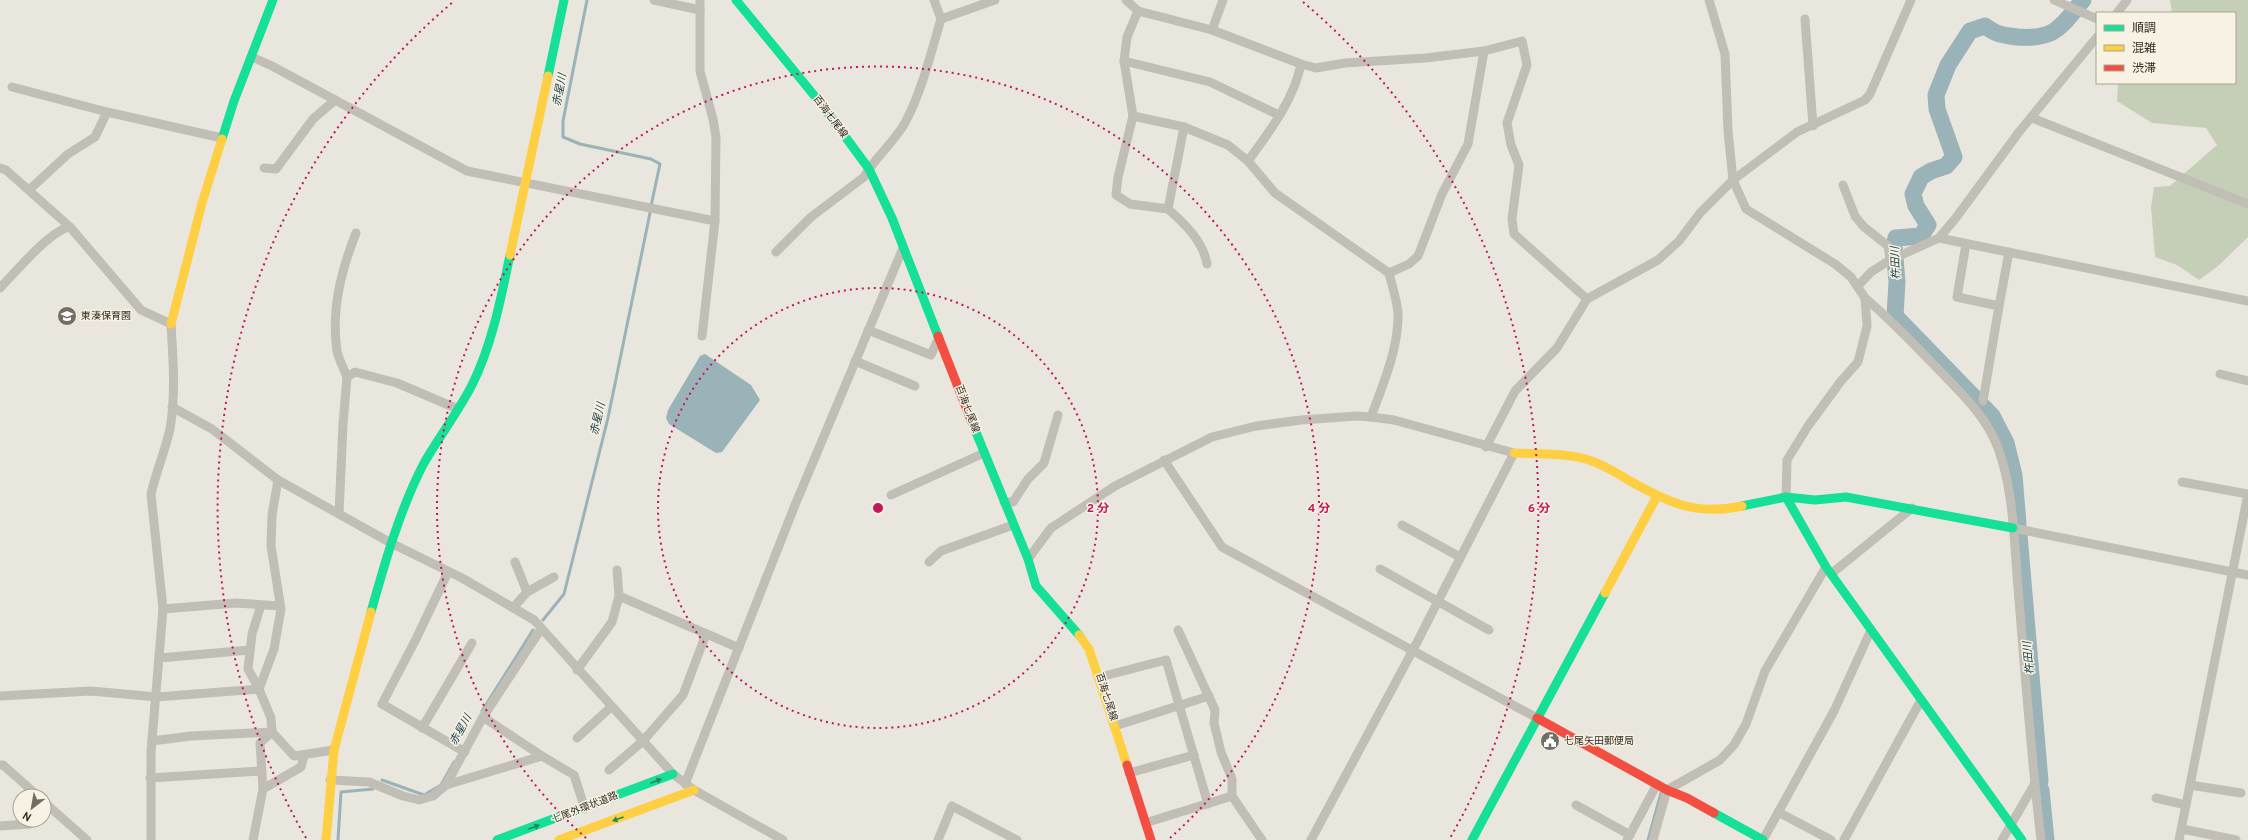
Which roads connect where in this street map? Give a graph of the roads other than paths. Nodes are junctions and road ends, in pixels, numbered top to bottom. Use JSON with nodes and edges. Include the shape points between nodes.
{"nodes":[{"id":1,"x":273,"y":0,"type":"edge"},
{"id":2,"x":564,"y":0,"type":"edge"},
{"id":3,"x":654,"y":0,"type":"edge"},
{"id":4,"x":700,"y":0,"type":"edge"},
{"id":5,"x":736,"y":0,"type":"edge"},
{"id":6,"x":934,"y":0,"type":"edge"},
{"id":7,"x":995,"y":0,"type":"edge"},
{"id":8,"x":1126,"y":0,"type":"edge"},
{"id":9,"x":1223,"y":0,"type":"edge"},
{"id":10,"x":1709,"y":0,"type":"edge"},
{"id":11,"x":1911,"y":0,"type":"edge"},
{"id":12,"x":2127,"y":0,"type":"edge"},
{"id":13,"x":2059,"y":1,"type":"edge"},
{"id":14,"x":700,"y":10,"type":"junction"},
{"id":15,"x":1138,"y":11,"type":"junction"},
{"id":16,"x":2118,"y":12,"type":"edge"},
{"id":17,"x":941,"y":19,"type":"junction"},
{"id":18,"x":1805,"y":19,"type":"dead end"},
{"id":19,"x":2096,"y":19,"type":"edge"},
{"id":20,"x":1212,"y":30,"type":"junction"},
{"id":21,"x":2096,"y":39,"type":"edge"},
{"id":22,"x":1484,"y":51,"type":"junction"},
{"id":23,"x":252,"y":57,"type":"junction"},
{"id":24,"x":1124,"y":61,"type":"junction"},
{"id":25,"x":1301,"y":64,"type":"junction"},
{"id":26,"x":12,"y":87,"type":"dead end"},
{"id":27,"x":335,"y":100,"type":"junction"},
{"id":28,"x":107,"y":112,"type":"junction"},
{"id":29,"x":1279,"y":115,"type":"junction"},
{"id":30,"x":1133,"y":116,"type":"junction"},
{"id":31,"x":2032,"y":118,"type":"junction"},
{"id":32,"x":1813,"y":126,"type":"junction"},
{"id":33,"x":1184,"y":127,"type":"junction"},
{"id":34,"x":222,"y":138,"type":"junction"},
{"id":35,"x":1248,"y":161,"type":"junction"},
{"id":36,"x":0,"y":168,"type":"edge"},
{"id":37,"x":264,"y":168,"type":"dead end"},
{"id":38,"x":868,"y":169,"type":"junction"},
{"id":39,"x":1733,"y":180,"type":"junction"},
{"id":40,"x":526,"y":182,"type":"junction"},
{"id":41,"x":1844,"y":185,"type":"dead end"},
{"id":42,"x":29,"y":190,"type":"junction"},
{"id":43,"x":2248,"y":204,"type":"edge"},
{"id":44,"x":1168,"y":209,"type":"junction"},
{"id":45,"x":715,"y":221,"type":"junction"},
{"id":46,"x":70,"y":227,"type":"junction"},
{"id":47,"x":356,"y":233,"type":"dead end"},
{"id":48,"x":1939,"y":238,"type":"junction"},
{"id":49,"x":1966,"y":244,"type":"junction"},
{"id":50,"x":903,"y":248,"type":"junction"},
{"id":51,"x":776,"y":252,"type":"dead end"},
{"id":52,"x":2008,"y":252,"type":"junction"},
{"id":53,"x":1894,"y":258,"type":"junction"},
{"id":54,"x":1207,"y":264,"type":"dead end"},
{"id":55,"x":1389,"y":273,"type":"junction"},
{"id":56,"x":1858,"y":286,"type":"junction"},
{"id":57,"x":0,"y":288,"type":"edge"},
{"id":58,"x":1864,"y":298,"type":"junction"},
{"id":59,"x":1586,"y":299,"type":"junction"},
{"id":60,"x":2248,"y":301,"type":"edge"},
{"id":61,"x":1999,"y":306,"type":"junction"},
{"id":62,"x":171,"y":324,"type":"junction"},
{"id":63,"x":868,"y":330,"type":"junction"},
{"id":64,"x":702,"y":336,"type":"dead end"},
{"id":65,"x":939,"y":337,"type":"junction"},
{"id":66,"x":855,"y":361,"type":"junction"},
{"id":67,"x":2220,"y":374,"type":"dead end"},
{"id":68,"x":347,"y":377,"type":"junction"},
{"id":69,"x":2248,"y":381,"type":"edge"},
{"id":70,"x":915,"y":386,"type":"dead end"},
{"id":71,"x":1983,"y":401,"type":"dead end"},
{"id":72,"x":172,"y":407,"type":"junction"},
{"id":73,"x":458,"y":409,"type":"junction"},
{"id":74,"x":1058,"y":415,"type":"dead end"},
{"id":75,"x":1371,"y":417,"type":"junction"},
{"id":76,"x":1486,"y":447,"type":"junction"},
{"id":77,"x":984,"y":453,"type":"junction"},
{"id":78,"x":1514,"y":453,"type":"junction"},
{"id":79,"x":1164,"y":460,"type":"junction"},
{"id":80,"x":278,"y":480,"type":"junction"},
{"id":81,"x":2182,"y":482,"type":"dead end"},
{"id":82,"x":891,"y":494,"type":"dead end"},
{"id":83,"x":2248,"y":494,"type":"edge"},
{"id":84,"x":1657,"y":496,"type":"junction"},
{"id":85,"x":1786,"y":497,"type":"junction"},
{"id":86,"x":1004,"y":502,"type":"junction"},
{"id":87,"x":1912,"y":508,"type":"junction"},
{"id":88,"x":339,"y":514,"type":"junction"},
{"id":89,"x":1013,"y":525,"type":"junction"},
{"id":90,"x":1402,"y":525,"type":"dead end"},
{"id":91,"x":2012,"y":528,"type":"junction"},
{"id":92,"x":391,"y":543,"type":"junction"},
{"id":93,"x":1460,"y":556,"type":"junction"},
{"id":94,"x":1028,"y":558,"type":"junction"},
{"id":95,"x":515,"y":562,"type":"dead end"},
{"id":96,"x":929,"y":562,"type":"dead end"},
{"id":97,"x":1380,"y":569,"type":"dead end"},
{"id":98,"x":617,"y":570,"type":"dead end"},
{"id":99,"x":1828,"y":570,"type":"junction"},
{"id":100,"x":448,"y":572,"type":"junction"},
{"id":101,"x":2232,"y":572,"type":"junction"},
{"id":102,"x":2248,"y":575,"type":"edge"},
{"id":103,"x":554,"y":577,"type":"dead end"},
{"id":104,"x":527,"y":592,"type":"junction"},
{"id":105,"x":619,"y":596,"type":"junction"},
{"id":106,"x":1437,"y":602,"type":"junction"},
{"id":107,"x":261,"y":605,"type":"junction"},
{"id":108,"x":280,"y":606,"type":"junction"},
{"id":109,"x":513,"y":608,"type":"junction"},
{"id":110,"x":163,"y":609,"type":"junction"},
{"id":111,"x":541,"y":629,"type":"junction"},
{"id":112,"x":1178,"y":630,"type":"dead end"},
{"id":113,"x":1488,"y":630,"type":"dead end"},
{"id":114,"x":1871,"y":630,"type":"junction"},
{"id":115,"x":706,"y":634,"type":"junction"},
{"id":116,"x":472,"y":643,"type":"dead end"},
{"id":117,"x":739,"y":648,"type":"junction"},
{"id":118,"x":249,"y":650,"type":"junction"},
{"id":119,"x":1413,"y":650,"type":"junction"},
{"id":120,"x":160,"y":658,"type":"junction"},
{"id":121,"x":577,"y":670,"type":"junction"},
{"id":122,"x":1100,"y":677,"type":"junction"},
{"id":123,"x":259,"y":689,"type":"junction"},
{"id":124,"x":0,"y":696,"type":"edge"},
{"id":125,"x":1209,"y":696,"type":"junction"},
{"id":126,"x":157,"y":697,"type":"junction"},
{"id":127,"x":1921,"y":700,"type":"junction"},
{"id":128,"x":611,"y":706,"type":"junction"},
{"id":129,"x":1180,"y":706,"type":"junction"},
{"id":130,"x":483,"y":717,"type":"junction"},
{"id":131,"x":1538,"y":718,"type":"junction"},
{"id":132,"x":1115,"y":726,"type":"junction"},
{"id":133,"x":422,"y":728,"type":"junction"},
{"id":134,"x":272,"y":732,"type":"junction"},
{"id":135,"x":577,"y":738,"type":"dead end"},
{"id":136,"x":152,"y":741,"type":"junction"},
{"id":137,"x":643,"y":741,"type":"junction"},
{"id":138,"x":334,"y":750,"type":"junction"},
{"id":139,"x":465,"y":752,"type":"junction"},
{"id":140,"x":1194,"y":755,"type":"junction"},
{"id":141,"x":304,"y":756,"type":"junction"},
{"id":142,"x":542,"y":756,"type":"junction"},
{"id":143,"x":0,"y":765,"type":"edge"},
{"id":144,"x":609,"y":770,"type":"dead end"},
{"id":145,"x":260,"y":771,"type":"junction"},
{"id":146,"x":1129,"y":773,"type":"junction"},
{"id":147,"x":673,"y":774,"type":"junction"},
{"id":148,"x":150,"y":778,"type":"junction"},
{"id":149,"x":330,"y":780,"type":"junction"},
{"id":150,"x":685,"y":784,"type":"junction"},
{"id":151,"x":1657,"y":784,"type":"junction"},
{"id":152,"x":446,"y":785,"type":"junction"},
{"id":153,"x":2034,"y":785,"type":"junction"},
{"id":154,"x":2190,"y":785,"type":"junction"},
{"id":155,"x":29,"y":788,"type":"edge"},
{"id":156,"x":262,"y":789,"type":"junction"},
{"id":157,"x":694,"y":790,"type":"junction"},
{"id":158,"x":1667,"y":790,"type":"junction"},
{"id":159,"x":2241,"y":794,"type":"dead end"},
{"id":160,"x":1232,"y":796,"type":"junction"},
{"id":161,"x":2156,"y":798,"type":"dead end"},
{"id":162,"x":1208,"y":804,"type":"junction"},
{"id":163,"x":1576,"y":805,"type":"dead end"},
{"id":164,"x":2186,"y":805,"type":"junction"},
{"id":165,"x":585,"y":809,"type":"junction"},
{"id":166,"x":52,"y":811,"type":"edge"},
{"id":167,"x":1778,"y":812,"type":"junction"},
{"id":168,"x":1145,"y":823,"type":"junction"},
{"id":169,"x":2010,"y":824,"type":"junction"},
{"id":170,"x":12,"y":825,"type":"edge"},
{"id":171,"x":0,"y":826,"type":"edge"},
{"id":172,"x":590,"y":829,"type":"junction"},
{"id":173,"x":2182,"y":829,"type":"junction"},
{"id":174,"x":1628,"y":837,"type":"edge"},
{"id":175,"x":771,"y":838,"type":"edge"},
{"id":176,"x":87,"y":840,"type":"edge"},
{"id":177,"x":151,"y":840,"type":"edge"},
{"id":178,"x":253,"y":840,"type":"edge"},
{"id":179,"x":326,"y":840,"type":"edge"},
{"id":180,"x":497,"y":840,"type":"edge"},
{"id":181,"x":559,"y":840,"type":"edge"},
{"id":182,"x":594,"y":840,"type":"edge"},
{"id":183,"x":783,"y":840,"type":"edge"},
{"id":184,"x":938,"y":840,"type":"edge"},
{"id":185,"x":1017,"y":840,"type":"edge"},
{"id":186,"x":1151,"y":840,"type":"edge"},
{"id":187,"x":1262,"y":840,"type":"edge"},
{"id":188,"x":1311,"y":840,"type":"edge"},
{"id":189,"x":1472,"y":840,"type":"edge"},
{"id":190,"x":1653,"y":840,"type":"edge"},
{"id":191,"x":1763,"y":840,"type":"edge"},
{"id":192,"x":1831,"y":840,"type":"edge"},
{"id":193,"x":1844,"y":840,"type":"edge"},
{"id":194,"x":2002,"y":840,"type":"edge"},
{"id":195,"x":2022,"y":840,"type":"edge"},
{"id":196,"x":2041,"y":840,"type":"edge"},
{"id":197,"x":2179,"y":840,"type":"edge"},
{"id":198,"x":2236,"y":840,"type":"edge"}],
"edges":[{"from":1,"to":23,"type":"street"},
{"from":2,"to":40,"type":"street"},
{"from":3,"to":14,"type":"street"},
{"from":4,"to":14,"type":"street"},
{"from":5,"to":38,"type":"street","name":"百海七尾線","via":[[822,105]]},
{"from":6,"to":17,"type":"street"},
{"from":7,"to":17,"type":"street"},
{"from":8,"to":15,"type":"street"},
{"from":9,"to":20,"type":"street"},
{"from":10,"to":39,"type":"street","via":[[1725,54]]},
{"from":11,"to":32,"type":"street","via":[[1870,94],[1865,100]]},
{"from":12,"to":16,"type":"street"},
{"from":13,"to":19,"type":"street"},
{"from":14,"to":45,"type":"street","via":[[700,71],[716,136]]},
{"from":15,"to":20,"type":"street"},
{"from":15,"to":24,"type":"street","via":[[1127,37]]},
{"from":17,"to":38,"type":"street","via":[[906,121],[889,147]]},
{"from":18,"to":32,"type":"street"},
{"from":20,"to":25,"type":"street"},
{"from":21,"to":31,"type":"street"},
{"from":22,"to":25,"type":"street","via":[[1345,63],[1316,68]]},
{"from":22,"to":55,"type":"street","via":[[1464,155],[1442,194],[1418,256]]},
{"from":22,"to":59,"type":"street","via":[[1522,41],[1527,65],[1507,123],[1511,145],[1519,165],[1512,219],[1514,234]]},
{"from":23,"to":27,"type":"street"},
{"from":23,"to":34,"type":"street"},
{"from":24,"to":29,"type":"street","via":[[1210,82]]},
{"from":24,"to":30,"type":"street"},
{"from":25,"to":29,"type":"street","via":[[1298,83]]},
{"from":26,"to":28,"type":"street"},
{"from":27,"to":37,"type":"street","via":[[313,119],[276,169]]},
{"from":27,"to":40,"type":"street","via":[[467,171]]},
{"from":28,"to":34,"type":"street"},
{"from":28,"to":42,"type":"street","via":[[95,137],[68,154]]},
{"from":29,"to":35,"type":"street"},
{"from":30,"to":33,"type":"street"},
{"from":30,"to":44,"type":"street","via":[[1116,195],[1130,204]]},
{"from":31,"to":43,"type":"street"},
{"from":31,"to":48,"type":"street"},
{"from":32,"to":39,"type":"street","via":[[1797,132]]},
{"from":33,"to":35,"type":"street","via":[[1228,145]]},
{"from":33,"to":44,"type":"street"},
{"from":34,"to":62,"type":"street","via":[[202,203]]},
{"from":35,"to":55,"type":"street","via":[[1275,193]]},
{"from":36,"to":42,"type":"street","via":[[6,170]]},
{"from":38,"to":50,"type":"street","name":"百海七尾線","via":[[892,218]]},
{"from":38,"to":51,"type":"street","via":[[864,177],[811,217]]},
{"from":39,"to":56,"type":"street","via":[[1746,209],[1835,264]]},
{"from":39,"to":59,"type":"street","via":[[1700,213],[1679,241],[1658,260]]},
{"from":40,"to":45,"type":"street"},
{"from":40,"to":73,"type":"street","via":[[499,307],[472,385]]},
{"from":41,"to":53,"type":"street","via":[[1855,216],[1863,226],[1888,246]]},
{"from":42,"to":46,"type":"street"},
{"from":44,"to":54,"type":"street","via":[[1188,227],[1205,254]]},
{"from":45,"to":64,"type":"street"},
{"from":46,"to":57,"type":"street","via":[[62,228]]},
{"from":46,"to":62,"type":"street","via":[[141,310]]},
{"from":47,"to":68,"type":"street","via":[[343,267],[336,303],[338,352]]},
{"from":48,"to":49,"type":"street"},
{"from":48,"to":53,"type":"street"},
{"from":49,"to":52,"type":"street"},
{"from":49,"to":61,"type":"street","via":[[1957,297]]},
{"from":50,"to":63,"type":"street"},
{"from":50,"to":65,"type":"street","name":"百海七尾線"},
{"from":52,"to":60,"type":"street"},
{"from":52,"to":61,"type":"street"},
{"from":53,"to":56,"type":"street","via":[[1871,272]]},
{"from":55,"to":75,"type":"street","via":[[1398,311],[1397,330],[1393,352]]},
{"from":56,"to":58,"type":"street"},
{"from":58,"to":85,"type":"street","via":[[1866,326],[1860,357],[1808,426],[1787,460]]},
{"from":58,"to":91,"type":"street","via":[[1889,319],[1982,417],[1998,447],[2007,481]]},
{"from":59,"to":76,"type":"street","via":[[1557,348],[1514,391]]},
{"from":61,"to":71,"type":"street"},
{"from":62,"to":72,"type":"street","via":[[174,392]]},
{"from":63,"to":65,"type":"street","via":[[931,355]]},
{"from":63,"to":66,"type":"street"},
{"from":65,"to":77,"type":"street","name":"百海七尾線"},
{"from":66,"to":70,"type":"street"},
{"from":66,"to":117,"type":"street"},
{"from":67,"to":69,"type":"street"},
{"from":68,"to":73,"type":"street","via":[[355,372],[397,383]]},
{"from":68,"to":88,"type":"street"},
{"from":72,"to":80,"type":"street","via":[[212,428]]},
{"from":72,"to":110,"type":"street","via":[[165,450],[151,494]]},
{"from":73,"to":92,"type":"street","via":[[424,464]]},
{"from":74,"to":86,"type":"street","via":[[1044,463],[1028,479],[1013,502]]},
{"from":75,"to":76,"type":"street","via":[[1394,420]]},
{"from":75,"to":79,"type":"street","via":[[1301,420],[1256,426],[1212,437]]},
{"from":76,"to":78,"type":"street"},
{"from":77,"to":82,"type":"street"},
{"from":77,"to":86,"type":"street","name":"百海七尾線"},
{"from":78,"to":84,"type":"street","via":[[1571,456],[1589,460],[1606,466]]},
{"from":78,"to":93,"type":"street"},
{"from":79,"to":94,"type":"street","via":[[1115,486],[1062,519],[1051,528]]},
{"from":79,"to":119,"type":"street","via":[[1222,547]]},
{"from":80,"to":88,"type":"street"},
{"from":80,"to":108,"type":"street","via":[[272,515],[271,546]]},
{"from":81,"to":83,"type":"street"},
{"from":83,"to":101,"type":"street"},
{"from":84,"to":85,"type":"street","via":[[1686,507],[1720,512]]},
{"from":84,"to":131,"type":"street"},
{"from":85,"to":87,"type":"street","via":[[1815,500],[1846,497]]},
{"from":85,"to":99,"type":"street"},
{"from":86,"to":89,"type":"street","name":"百海七尾線"},
{"from":87,"to":91,"type":"street"},
{"from":87,"to":99,"type":"street"},
{"from":88,"to":92,"type":"street"},
{"from":89,"to":94,"type":"street","name":"百海七尾線"},
{"from":89,"to":96,"type":"street","via":[[941,551]]},
{"from":90,"to":93,"type":"street"},
{"from":91,"to":101,"type":"street"},
{"from":91,"to":153,"type":"street"},
{"from":92,"to":100,"type":"street"},
{"from":92,"to":138,"type":"street","via":[[355,665]]},
{"from":93,"to":106,"type":"street"},
{"from":94,"to":122,"type":"street","name":"百海七尾線","via":[[1036,586],[1070,623],[1089,649]]},
{"from":95,"to":104,"type":"street"},
{"from":97,"to":106,"type":"street"},
{"from":98,"to":105,"type":"street"},
{"from":99,"to":114,"type":"street"},
{"from":99,"to":158,"type":"street","via":[[1765,671],[1746,724],[1734,745],[1720,760]]},
{"from":100,"to":109,"type":"street"},
{"from":100,"to":133,"type":"street","via":[[382,704]]},
{"from":101,"to":102,"type":"street"},
{"from":101,"to":154,"type":"street"},
{"from":103,"to":104,"type":"street"},
{"from":104,"to":109,"type":"street"},
{"from":105,"to":115,"type":"street"},
{"from":105,"to":121,"type":"street","via":[[612,622]]},
{"from":106,"to":113,"type":"street"},
{"from":106,"to":119,"type":"street"},
{"from":107,"to":108,"type":"street"},
{"from":107,"to":110,"type":"street","via":[[236,603]]},
{"from":107,"to":118,"type":"street"},
{"from":108,"to":123,"type":"street","via":[[274,649]]},
{"from":109,"to":111,"type":"street","via":[[534,620]]},
{"from":110,"to":120,"type":"street"},
{"from":111,"to":121,"type":"street"},
{"from":111,"to":130,"type":"street"},
{"from":112,"to":125,"type":"street"},
{"from":114,"to":127,"type":"street"},
{"from":114,"to":167,"type":"street","via":[[1834,710]]},
{"from":115,"to":117,"type":"street"},
{"from":115,"to":137,"type":"street","via":[[683,695]]},
{"from":116,"to":133,"type":"street"},
{"from":117,"to":150,"type":"street"},
{"from":118,"to":120,"type":"street"},
{"from":118,"to":123,"type":"street","via":[[248,668]]},
{"from":119,"to":131,"type":"street"},
{"from":119,"to":188,"type":"street"},
{"from":120,"to":126,"type":"street"},
{"from":121,"to":128,"type":"street"},
{"from":122,"to":129,"type":"street","via":[[1166,660]]},
{"from":122,"to":132,"type":"street","name":"百海七尾線"},
{"from":123,"to":126,"type":"street"},
{"from":123,"to":134,"type":"street","via":[[271,718]]},
{"from":124,"to":126,"type":"street","via":[[91,691]]},
{"from":125,"to":129,"type":"street"},
{"from":125,"to":160,"type":"street","via":[[1215,710],[1214,723],[1221,752],[1232,779]]},
{"from":126,"to":136,"type":"street"},
{"from":127,"to":169,"type":"street"},
{"from":127,"to":193,"type":"street"},
{"from":128,"to":135,"type":"street"},
{"from":128,"to":137,"type":"street"},
{"from":129,"to":132,"type":"street"},
{"from":129,"to":140,"type":"street"},
{"from":130,"to":139,"type":"street"},
{"from":130,"to":142,"type":"street"},
{"from":131,"to":151,"type":"street"},
{"from":131,"to":189,"type":"street"},
{"from":132,"to":146,"type":"street","name":"百海七尾線"},
{"from":133,"to":139,"type":"street"},
{"from":134,"to":136,"type":"street","via":[[191,736]]},
{"from":134,"to":141,"type":"street","via":[[294,756]]},
{"from":134,"to":145,"type":"street","via":[[260,743]]},
{"from":136,"to":148,"type":"street"},
{"from":137,"to":144,"type":"street"},
{"from":137,"to":147,"type":"street"},
{"from":138,"to":141,"type":"street"},
{"from":138,"to":149,"type":"street"},
{"from":139,"to":152,"type":"street"},
{"from":140,"to":146,"type":"street"},
{"from":140,"to":162,"type":"street"},
{"from":141,"to":156,"type":"street","via":[[301,767]]},
{"from":142,"to":152,"type":"street"},
{"from":142,"to":165,"type":"street","via":[[574,775]]},
{"from":143,"to":155,"type":"street"},
{"from":145,"to":148,"type":"street"},
{"from":145,"to":156,"type":"street"},
{"from":146,"to":168,"type":"street","name":"百海七尾線"},
{"from":147,"to":150,"type":"street"},
{"from":165,"to":147,"type":"street","name":"七尾外環状道路","one_way":true},
{"from":148,"to":177,"type":"street"},
{"from":149,"to":152,"type":"street","via":[[369,782],[420,800],[433,796]]},
{"from":149,"to":179,"type":"street"},
{"from":150,"to":157,"type":"street"},
{"from":151,"to":158,"type":"street"},
{"from":151,"to":174,"type":"street"},
{"from":153,"to":169,"type":"street"},
{"from":153,"to":196,"type":"street"},
{"from":154,"to":159,"type":"street"},
{"from":154,"to":164,"type":"street"},
{"from":156,"to":178,"type":"street"},
{"from":157,"to":172,"type":"street","name":"七尾外環状道路","one_way":true},
{"from":157,"to":175,"type":"street"},
{"from":158,"to":190,"type":"street"},
{"from":158,"to":191,"type":"street","via":[[1688,798]]},
{"from":160,"to":162,"type":"street"},
{"from":160,"to":187,"type":"street"},
{"from":161,"to":164,"type":"street"},
{"from":162,"to":168,"type":"street"},
{"from":163,"to":174,"type":"street"},
{"from":164,"to":173,"type":"street"},
{"from":180,"to":165,"type":"street","name":"七尾外環状道路","one_way":true},
{"from":166,"to":176,"type":"street"},
{"from":167,"to":191,"type":"street"},
{"from":167,"to":192,"type":"street"},
{"from":168,"to":186,"type":"street","name":"百海七尾線"},
{"from":169,"to":194,"type":"street"},
{"from":169,"to":195,"type":"street"},
{"from":170,"to":171,"type":"street"},
{"from":172,"to":181,"type":"street","name":"七尾外環状道路"},
{"from":172,"to":182,"type":"street"},
{"from":173,"to":197,"type":"street"},
{"from":173,"to":198,"type":"street"},
{"from":175,"to":183,"type":"street"},
{"from":184,"to":185,"type":"street","via":[[952,806]]}]}
